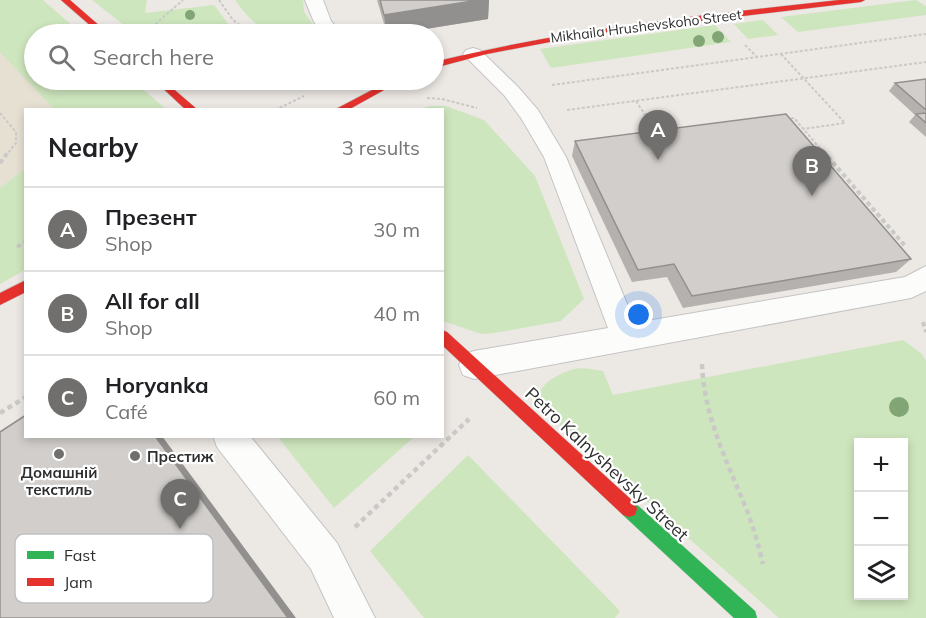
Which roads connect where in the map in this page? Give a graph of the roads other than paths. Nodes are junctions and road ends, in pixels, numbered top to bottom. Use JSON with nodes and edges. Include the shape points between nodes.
{"nodes":[{"id":1,"x":65,"y":0,"type":"edge"},
{"id":2,"x":314,"y":0,"type":"edge"},
{"id":3,"x":861,"y":0,"type":"edge"},
{"id":4,"x":93,"y":24,"type":"edge"},
{"id":5,"x":325,"y":24,"type":"edge"},
{"id":6,"x":472,"y":54,"type":"junction"},
{"id":7,"x":444,"y":62,"type":"edge"},
{"id":8,"x":170,"y":90,"type":"edge"},
{"id":9,"x":374,"y":90,"type":"edge"},
{"id":10,"x":191,"y":108,"type":"edge"},
{"id":11,"x":342,"y":108,"type":"edge"},
{"id":12,"x":926,"y":277,"type":"edge"},
{"id":13,"x":24,"y":286,"type":"edge"},
{"id":14,"x":0,"y":299,"type":"edge"},
{"id":15,"x":444,"y":338,"type":"edge"},
{"id":16,"x":626,"y":338,"type":"junction"},
{"id":17,"x":474,"y":365,"type":"junction"},
{"id":18,"x":231,"y":438,"type":"edge"},
{"id":19,"x":356,"y":618,"type":"edge"},
{"id":20,"x":748,"y":618,"type":"edge"}],
"edges":[{"from":1,"to":4,"type":"street"},
{"from":2,"to":5,"type":"lane"},
{"from":3,"to":6,"type":"street","name":"Mikhaila Hrushevskoho Street","via":[[558,36]]},
{"from":6,"to":7,"type":"street","name":"Mikhaila Hrushevskoho Street"},
{"from":6,"to":16,"type":"lane","via":[[511,91],[555,157]]},
{"from":8,"to":10,"type":"street"},
{"from":9,"to":11,"type":"street"},
{"from":12,"to":16,"type":"lane","via":[[910,287]]},
{"from":13,"to":14,"type":"street"},
{"from":15,"to":17,"type":"street","name":"Petro Kalnyshevsky Street"},
{"from":16,"to":17,"type":"lane"},
{"from":17,"to":20,"type":"street","name":"Petro Kalnyshevsky Street"},
{"from":18,"to":19,"type":"lane","via":[[324,556]]}]}
